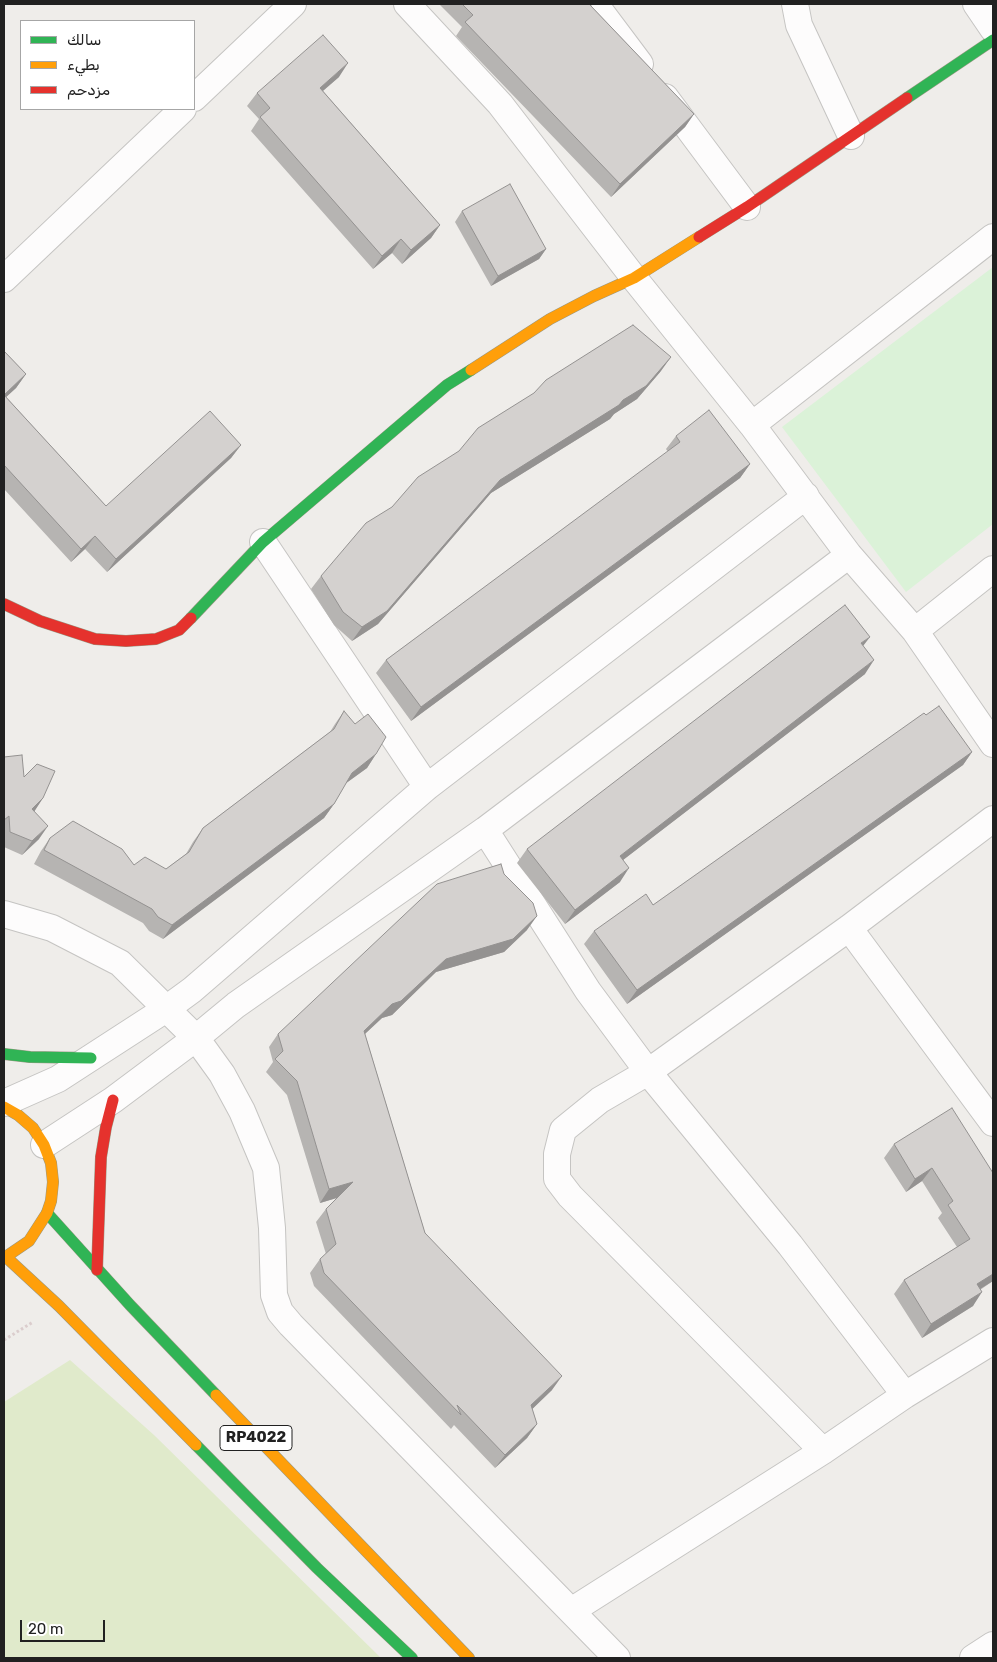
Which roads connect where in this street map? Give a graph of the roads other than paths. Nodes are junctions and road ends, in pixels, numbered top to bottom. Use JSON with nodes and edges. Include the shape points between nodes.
{"nodes":[{"id":1,"x":293,"y":4,"type":"edge"},
{"id":2,"x":407,"y":4,"type":"edge"},
{"id":3,"x":595,"y":4,"type":"edge"},
{"id":4,"x":795,"y":4,"type":"edge"},
{"id":5,"x":976,"y":4,"type":"edge"},
{"id":6,"x":993,"y":29,"type":"edge"},
{"id":7,"x":993,"y":40,"type":"edge"},
{"id":8,"x":195,"y":97,"type":"edge"},
{"id":9,"x":182,"y":110,"type":"edge"},
{"id":10,"x":851,"y":136,"type":"junction"},
{"id":11,"x":747,"y":207,"type":"junction"},
{"id":12,"x":993,"y":237,"type":"edge"},
{"id":13,"x":634,"y":278,"type":"junction"},
{"id":14,"x":4,"y":279,"type":"edge"},
{"id":15,"x":752,"y":425,"type":"junction"},
{"id":16,"x":806,"y":496,"type":"junction"},
{"id":17,"x":263,"y":542,"type":"junction"},
{"id":18,"x":849,"y":555,"type":"junction"},
{"id":19,"x":993,"y":570,"type":"edge"},
{"id":20,"x":4,"y":604,"type":"edge"},
{"id":21,"x":915,"y":631,"type":"junction"},
{"id":22,"x":993,"y":744,"type":"edge"},
{"id":23,"x":427,"y":787,"type":"junction"},
{"id":24,"x":993,"y":819,"type":"edge"},
{"id":25,"x":485,"y":830,"type":"junction"},
{"id":26,"x":4,"y":914,"type":"edge"},
{"id":27,"x":849,"y":928,"type":"junction"},
{"id":28,"x":166,"y":1009,"type":"junction"},
{"id":29,"x":196,"y":1038,"type":"junction"},
{"id":30,"x":4,"y":1054,"type":"edge"},
{"id":31,"x":91,"y":1058,"type":"junction"},
{"id":32,"x":648,"y":1072,"type":"junction"},
{"id":33,"x":113,"y":1100,"type":"junction"},
{"id":34,"x":4,"y":1103,"type":"edge"},
{"id":35,"x":4,"y":1107,"type":"edge"},
{"id":36,"x":993,"y":1123,"type":"edge"},
{"id":37,"x":44,"y":1145,"type":"junction"},
{"id":38,"x":47,"y":1213,"type":"junction"},
{"id":39,"x":5,"y":1258,"type":"edge"},
{"id":40,"x":96,"y":1270,"type":"junction"},
{"id":41,"x":993,"y":1341,"type":"edge"},
{"id":42,"x":905,"y":1395,"type":"junction"},
{"id":43,"x":824,"y":1451,"type":"junction"},
{"id":44,"x":571,"y":1611,"type":"junction"},
{"id":45,"x":993,"y":1645,"type":"edge"},
{"id":46,"x":412,"y":1658,"type":"edge"},
{"id":47,"x":470,"y":1658,"type":"edge"},
{"id":48,"x":617,"y":1658,"type":"edge"},
{"id":49,"x":973,"y":1658,"type":"edge"}],
"edges":[{"from":1,"to":8,"type":"street"},
{"from":2,"to":13,"type":"street","via":[[500,104]]},
{"from":3,"to":11,"type":"street"},
{"from":4,"to":10,"type":"street","via":[[799,25]]},
{"from":5,"to":6,"type":"street"},
{"from":7,"to":10,"type":"main road"},
{"from":9,"to":14,"type":"street"},
{"from":10,"to":11,"type":"main road"},
{"from":11,"to":13,"type":"main road"},
{"from":12,"to":15,"type":"street"},
{"from":13,"to":15,"type":"street"},
{"from":13,"to":17,"type":"main road","via":[[550,319],[447,385]]},
{"from":15,"to":16,"type":"street"},
{"from":16,"to":18,"type":"street"},
{"from":16,"to":23,"type":"street"},
{"from":17,"to":20,"type":"main road","via":[[179,630],[156,639],[95,639],[40,621]]},
{"from":17,"to":23,"type":"street"},
{"from":18,"to":21,"type":"street"},
{"from":18,"to":25,"type":"street"},
{"from":19,"to":21,"type":"street"},
{"from":21,"to":22,"type":"street"},
{"from":23,"to":28,"type":"street"},
{"from":24,"to":27,"type":"street"},
{"from":25,"to":29,"type":"street","via":[[236,1005]]},
{"from":25,"to":32,"type":"street","via":[[588,991]]},
{"from":26,"to":28,"type":"street","via":[[52,928],[120,963]]},
{"from":27,"to":32,"type":"street"},
{"from":27,"to":36,"type":"street"},
{"from":28,"to":29,"type":"street"},
{"from":28,"to":31,"type":"street"},
{"from":29,"to":33,"type":"street"},
{"from":29,"to":44,"type":"street","via":[[222,1074],[242,1111],[266,1168],[274,1295],[280,1312]]},
{"from":30,"to":31,"type":"main road"},
{"from":31,"to":34,"type":"street","via":[[58,1079]]},
{"from":32,"to":42,"type":"street","via":[[790,1245]]},
{"from":32,"to":43,"type":"street","via":[[600,1100],[563,1130],[557,1154],[557,1179],[570,1196]]},
{"from":33,"to":37,"type":"street"},
{"from":33,"to":40,"type":"main road","via":[[101,1157]]},
{"from":35,"to":37,"type":"main road","number":"RP4022","via":[[18,1114],[33,1128]]},
{"from":37,"to":38,"type":"main road","number":"RP4022","via":[[51,1163],[53,1182]]},
{"from":38,"to":39,"type":"main road","number":"RP4022","via":[[29,1241]]},
{"from":38,"to":40,"type":"main road","number":"RP4022"},
{"from":39,"to":46,"type":"main road","number":"RP4022","via":[[60,1306],[317,1568]]},
{"from":40,"to":47,"type":"main road","number":"RP4022"},
{"from":41,"to":42,"type":"street"},
{"from":42,"to":43,"type":"street"},
{"from":43,"to":44,"type":"street"},
{"from":44,"to":48,"type":"street"},
{"from":45,"to":49,"type":"street"}]}
